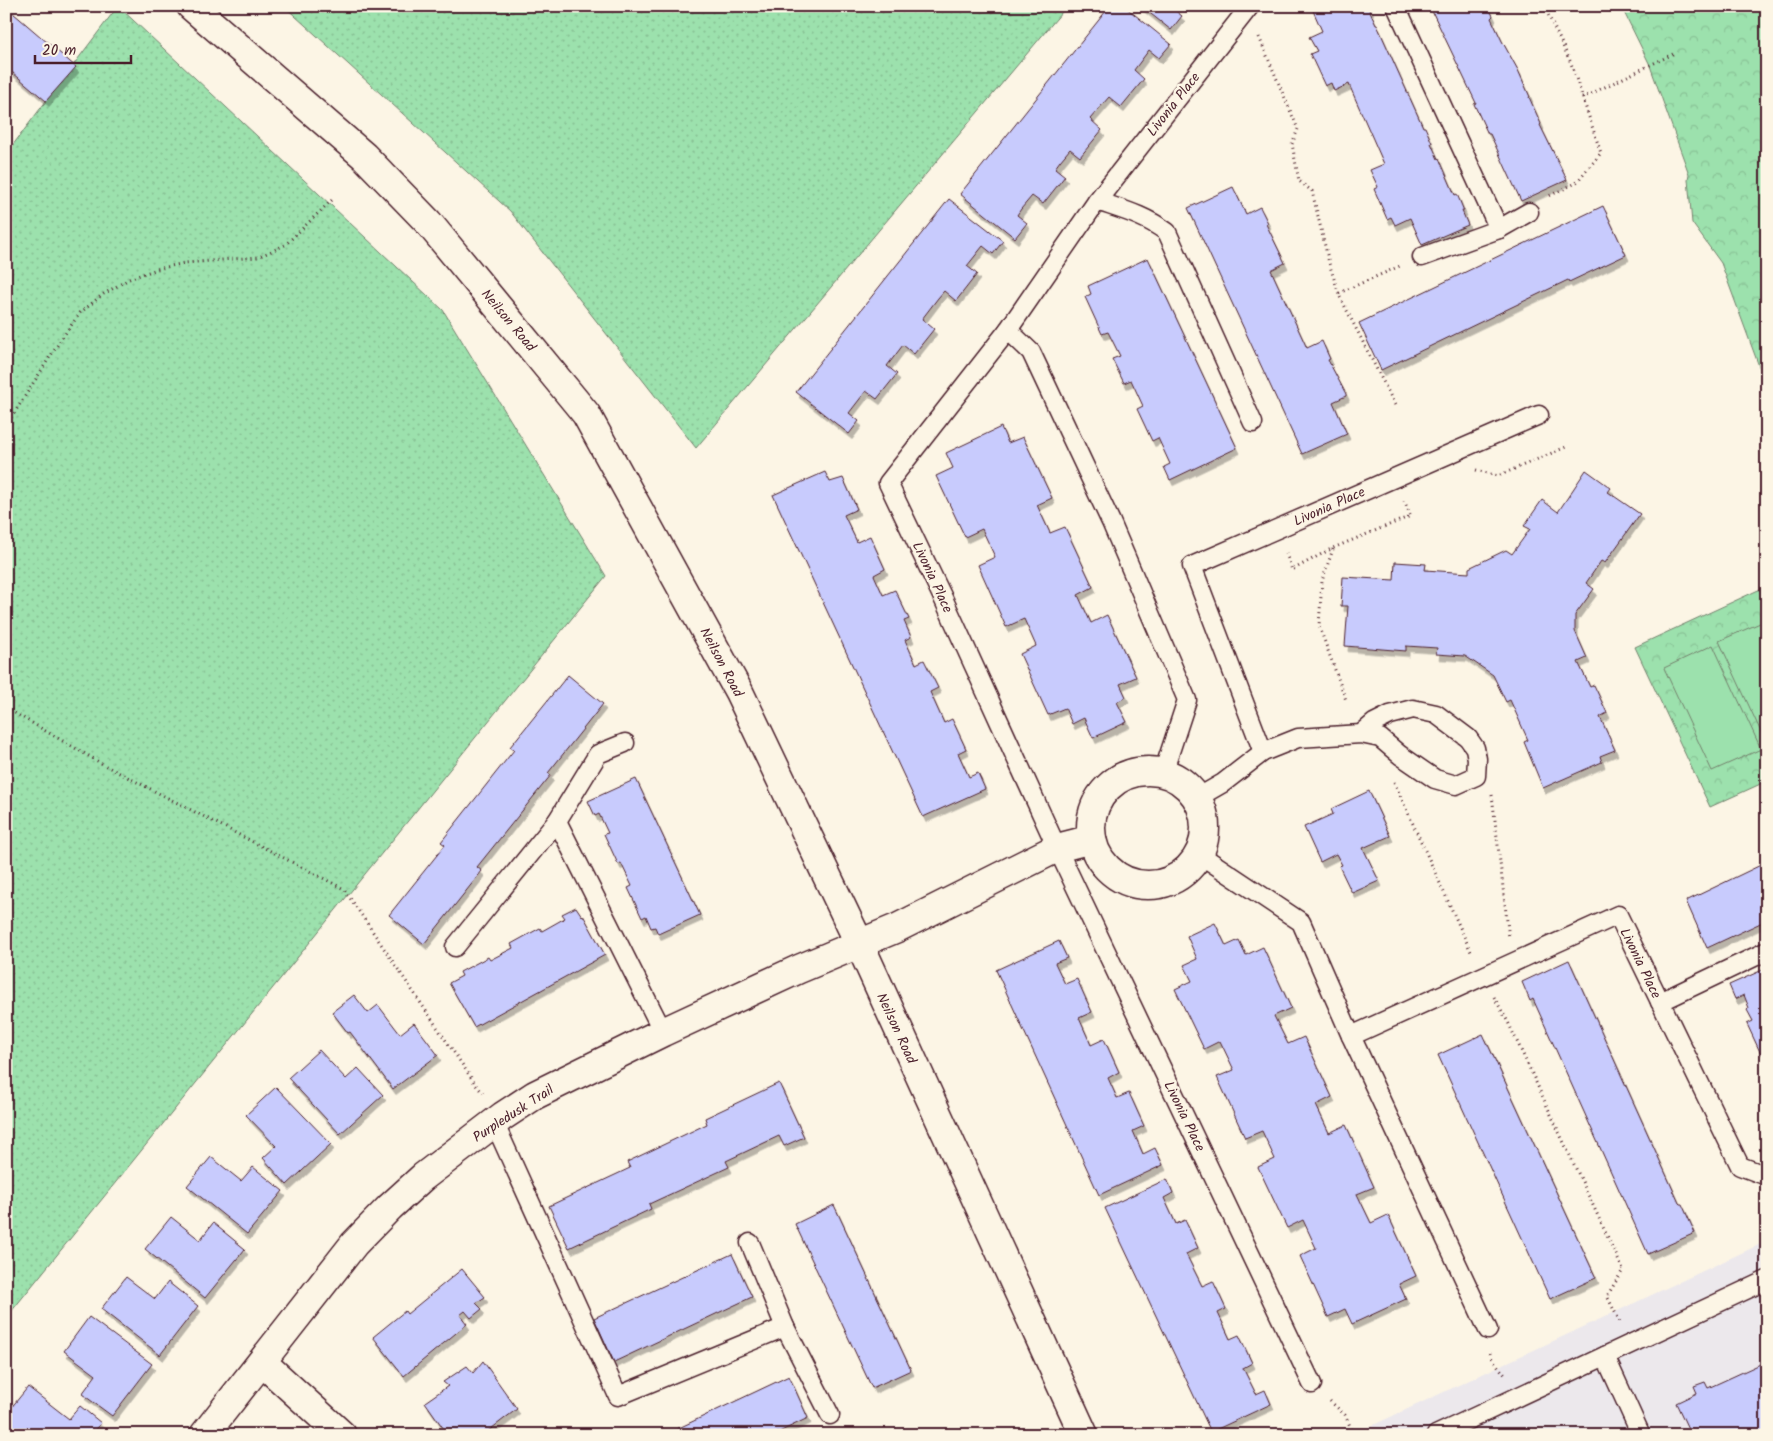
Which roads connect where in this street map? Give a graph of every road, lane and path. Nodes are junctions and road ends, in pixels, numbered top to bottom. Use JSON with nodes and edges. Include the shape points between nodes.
{"nodes":[{"id":1,"x":191,"y":6,"type":"edge"},
{"id":2,"x":1396,"y":6,"type":"edge"},
{"id":3,"x":1544,"y":6,"type":"edge"},
{"id":4,"x":1249,"y":8,"type":"edge"},
{"id":5,"x":1675,"y":53,"type":"dead end"},
{"id":6,"x":1582,"y":98,"type":"junction"},
{"id":7,"x":332,"y":200,"type":"dead end"},
{"id":8,"x":1097,"y":201,"type":"junction"},
{"id":9,"x":1529,"y":212,"type":"joint"},
{"id":10,"x":1499,"y":228,"type":"junction"},
{"id":11,"x":1422,"y":257,"type":"joint"},
{"id":12,"x":1339,"y":293,"type":"junction"},
{"id":13,"x":1008,"y":330,"type":"junction"},
{"id":14,"x":1396,"y":406,"type":"dead end"},
{"id":15,"x":1539,"y":415,"type":"dead end"},
{"id":16,"x":1253,"y":423,"type":"dead end"},
{"id":17,"x":6,"y":426,"type":"edge"},
{"id":18,"x":1566,"y":447,"type":"dead end"},
{"id":19,"x":1436,"y":460,"type":"junction"},
{"id":20,"x":1393,"y":478,"type":"junction"},
{"id":21,"x":1278,"y":529,"type":"junction"},
{"id":22,"x":1333,"y":548,"type":"junction"},
{"id":23,"x":1346,"y":700,"type":"dead end"},
{"id":24,"x":6,"y":708,"type":"edge"},
{"id":25,"x":1361,"y":734,"type":"junction"},
{"id":26,"x":625,"y":743,"type":"dead end"},
{"id":27,"x":1263,"y":752,"type":"junction"},
{"id":28,"x":1163,"y":773,"type":"junction"},
{"id":29,"x":1392,"y":779,"type":"dead end"},
{"id":30,"x":1492,"y":794,"type":"dead end"},
{"id":31,"x":1197,"y":798,"type":"junction"},
{"id":32,"x":558,"y":821,"type":"junction"},
{"id":33,"x":1092,"y":839,"type":"junction"},
{"id":34,"x":1058,"y":848,"type":"junction"},
{"id":35,"x":1199,"y":854,"type":"junction"},
{"id":36,"x":860,"y":945,"type":"junction"},
{"id":37,"x":455,"y":947,"type":"dead end"},
{"id":38,"x":1767,"y":951,"type":"edge"},
{"id":39,"x":1510,"y":964,"type":"junction"},
{"id":40,"x":1482,"y":976,"type":"junction"},
{"id":41,"x":1660,"y":1002,"type":"junction"},
{"id":42,"x":663,"y":1032,"type":"junction"},
{"id":43,"x":1351,"y":1036,"type":"junction"},
{"id":44,"x":499,"y":1119,"type":"junction"},
{"id":45,"x":1767,"y":1176,"type":"edge"},
{"id":46,"x":750,"y":1243,"type":"dead end"},
{"id":47,"x":1767,"y":1280,"type":"edge"},
{"id":48,"x":785,"y":1327,"type":"junction"},
{"id":49,"x":1488,"y":1330,"type":"joint"},
{"id":50,"x":1630,"y":1344,"type":"junction"},
{"id":51,"x":1605,"y":1356,"type":"junction"},
{"id":52,"x":262,"y":1362,"type":"junction"},
{"id":53,"x":1508,"y":1378,"type":"dead end"},
{"id":54,"x":1312,"y":1384,"type":"joint"},
{"id":55,"x":830,"y":1415,"type":"dead end"},
{"id":56,"x":204,"y":1435,"type":"edge"},
{"id":57,"x":342,"y":1435,"type":"edge"},
{"id":58,"x":1084,"y":1435,"type":"edge"},
{"id":59,"x":1354,"y":1435,"type":"edge"},
{"id":60,"x":1436,"y":1435,"type":"edge"},
{"id":61,"x":1640,"y":1435,"type":"edge"}],
"edges":[{"from":1,"to":36,"type":"main road","name":"Neilson Road","via":[[364,156],[428,222],[586,414],[739,692]]},
{"from":2,"to":10,"type":"lane"},
{"from":3,"to":6,"type":"path","via":[[1571,63]]},
{"from":4,"to":8,"type":"lane","name":"Livonia Place"},
{"from":4,"to":12,"type":"path","via":[[1298,129],[1292,144],[1299,181],[1312,191]]},
{"from":5,"to":6,"type":"path"},
{"from":6,"to":9,"type":"path","via":[[1601,153],[1576,183],[1542,200]]},
{"from":7,"to":17,"type":"path","via":[[285,245],[258,257],[185,263],[157,269],[129,279],[102,295],[80,313]]},
{"from":8,"to":13,"type":"lane","name":"Livonia Place"},
{"from":8,"to":16,"type":"lane","via":[[1139,214],[1167,232]]},
{"from":9,"to":10,"type":"lane"},
{"from":10,"to":11,"type":"lane"},
{"from":11,"to":12,"type":"path"},
{"from":12,"to":14,"type":"path"},
{"from":13,"to":28,"type":"lane","via":[[1031,352],[1111,522],[1186,700]]},
{"from":13,"to":34,"type":"lane","name":"Livonia Place","via":[[888,483]]},
{"from":15,"to":19,"type":"lane","name":"Livonia Place"},
{"from":18,"to":19,"type":"path","via":[[1498,476]]},
{"from":19,"to":20,"type":"lane","name":"Livonia Place"},
{"from":20,"to":21,"type":"lane","name":"Livonia Place"},
{"from":20,"to":22,"type":"path","via":[[1411,516]]},
{"from":21,"to":22,"type":"path","via":[[1292,570]]},
{"from":21,"to":27,"type":"lane","name":"Livonia Place","via":[[1192,566]]},
{"from":22,"to":23,"type":"path","via":[[1322,581],[1320,626]]},
{"from":24,"to":44,"type":"path","via":[[106,766],[344,888]]},
{"from":25,"to":25,"type":"lane","via":[[1380,738],[1435,779],[1456,785],[1476,776],[1475,748],[1468,738],[1436,714],[1413,709],[1390,715]]},
{"from":25,"to":27,"type":"lane","via":[[1298,738]]},
{"from":26,"to":32,"type":"lane","via":[[598,754]]},
{"from":27,"to":31,"type":"lane","via":[[1223,783]]},
{"from":28,"to":31,"type":"main road","via":[[1182,782]]},
{"from":28,"to":33,"type":"main road","via":[[1144,771],[1125,776],[1110,786],[1098,802],[1092,820]]},
{"from":29,"to":40,"type":"path"},
{"from":30,"to":39,"type":"path"},
{"from":31,"to":35,"type":"main road","via":[[1205,826]]},
{"from":32,"to":37,"type":"lane"},
{"from":32,"to":42,"type":"lane"},
{"from":33,"to":34,"type":"main road"},
{"from":33,"to":35,"type":"main road","via":[[1109,870],[1140,885],[1174,879],[1189,869]]},
{"from":34,"to":36,"type":"main road"},
{"from":34,"to":54,"type":"lane","name":"Livonia Place"},
{"from":35,"to":43,"type":"lane","via":[[1301,922]]},
{"from":36,"to":42,"type":"main road","name":"Purpledusk Trail","via":[[799,969]]},
{"from":36,"to":58,"type":"main road","name":"Neilson Road"},
{"from":38,"to":41,"type":"lane"},
{"from":39,"to":40,"type":"lane","name":"Livonia Place"},
{"from":39,"to":41,"type":"lane","name":"Livonia Place","via":[[1618,915]]},
{"from":40,"to":43,"type":"lane","name":"Livonia Place"},
{"from":40,"to":50,"type":"path","via":[[1508,1022],[1622,1270],[1607,1296]]},
{"from":41,"to":45,"type":"lane","name":"Livonia Place","via":[[1740,1166]]},
{"from":42,"to":44,"type":"main road","name":"Purpledusk Trail","via":[[535,1095]]},
{"from":43,"to":49,"type":"lane"},
{"from":44,"to":48,"type":"lane","via":[[618,1396]]},
{"from":44,"to":52,"type":"main road","name":"Purpledusk Trail","via":[[423,1177],[384,1213],[354,1244]]},
{"from":46,"to":48,"type":"lane"},
{"from":47,"to":50,"type":"lane"},
{"from":48,"to":55,"type":"lane"},
{"from":49,"to":53,"type":"path","via":[[1491,1357]]},
{"from":50,"to":51,"type":"lane"},
{"from":51,"to":60,"type":"lane"},
{"from":51,"to":61,"type":"lane"},
{"from":52,"to":56,"type":"main road","name":"Purpledusk Trail"},
{"from":52,"to":57,"type":"main road"},
{"from":54,"to":59,"type":"path","via":[[1345,1415]]}]}
